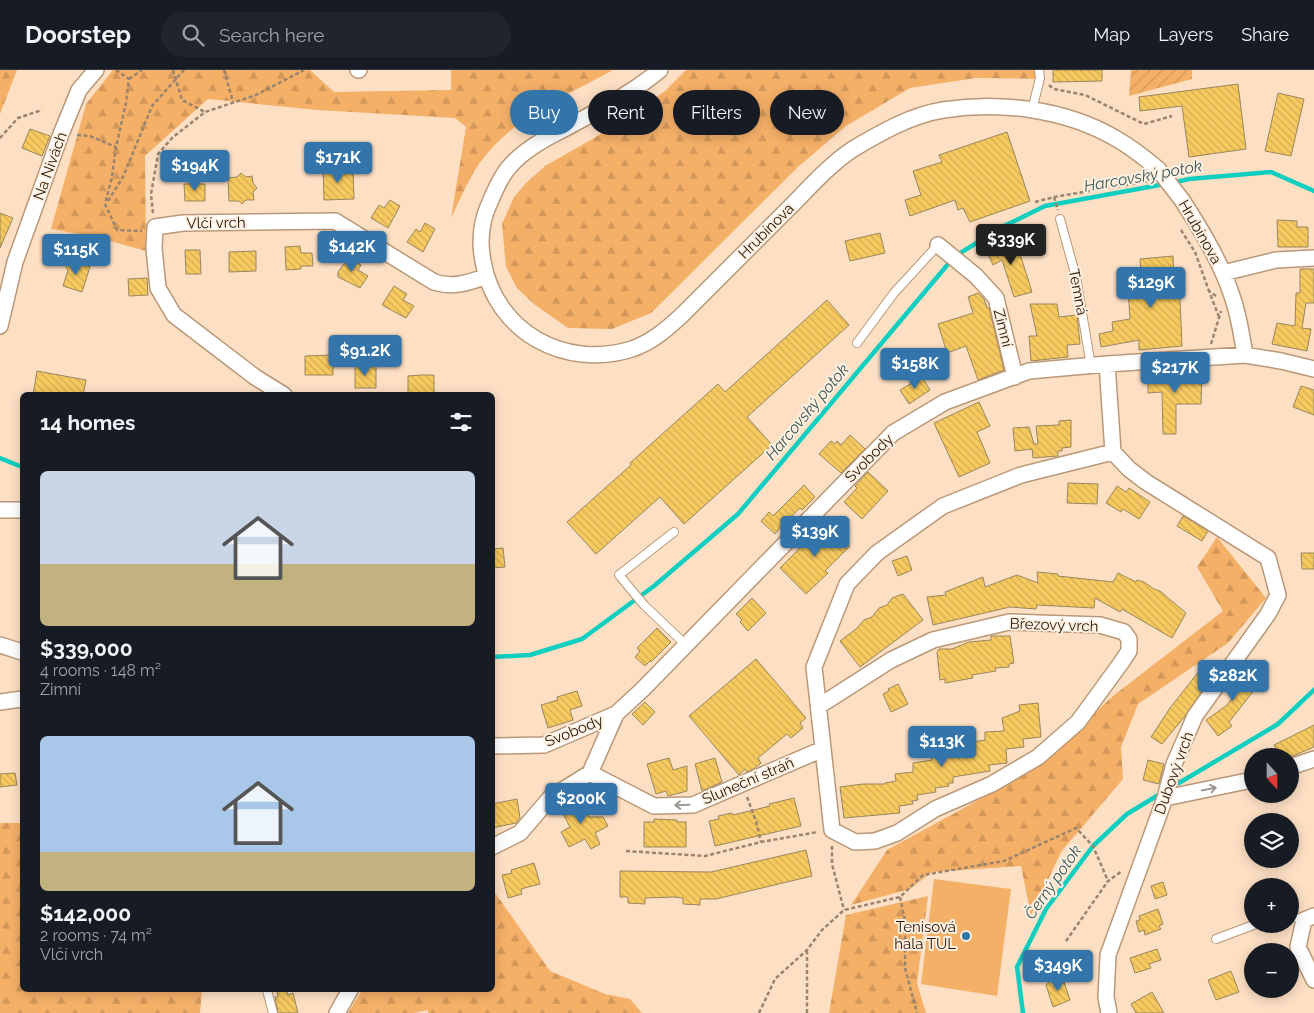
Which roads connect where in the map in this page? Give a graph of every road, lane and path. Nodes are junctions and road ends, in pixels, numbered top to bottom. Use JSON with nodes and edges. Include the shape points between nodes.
{"nodes":[{"id":1,"x":96,"y":70,"type":"edge"},
{"id":2,"x":116,"y":70,"type":"edge"},
{"id":3,"x":142,"y":70,"type":"edge"},
{"id":4,"x":173,"y":70,"type":"edge"},
{"id":5,"x":184,"y":70,"type":"edge"},
{"id":6,"x":224,"y":70,"type":"edge"},
{"id":7,"x":304,"y":70,"type":"edge"},
{"id":8,"x":660,"y":70,"type":"edge"},
{"id":9,"x":1040,"y":74,"type":"edge"},
{"id":10,"x":129,"y":79,"type":"junction"},
{"id":11,"x":176,"y":79,"type":"junction"},
{"id":12,"x":233,"y":102,"type":"junction"},
{"id":13,"x":42,"y":110,"type":"dead end"},
{"id":14,"x":1032,"y":110,"type":"junction"},
{"id":15,"x":205,"y":112,"type":"junction"},
{"id":16,"x":1172,"y":116,"type":"dead end"},
{"id":17,"x":61,"y":134,"type":"junction"},
{"id":18,"x":0,"y":138,"type":"edge"},
{"id":19,"x":116,"y":146,"type":"junction"},
{"id":20,"x":1185,"y":164,"type":"dead end"},
{"id":21,"x":1154,"y":175,"type":"junction"},
{"id":22,"x":1172,"y":177,"type":"dead end"},
{"id":23,"x":1035,"y":202,"type":"dead end"},
{"id":24,"x":105,"y":204,"type":"junction"},
{"id":25,"x":1060,"y":219,"type":"dead end"},
{"id":26,"x":155,"y":227,"type":"junction"},
{"id":27,"x":1181,"y":230,"type":"dead end"},
{"id":28,"x":941,"y":248,"type":"joint"},
{"id":29,"x":1314,"y":258,"type":"edge"},
{"id":30,"x":1223,"y":273,"type":"junction"},
{"id":31,"x":486,"y":277,"type":"junction"},
{"id":32,"x":1209,"y":291,"type":"junction"},
{"id":33,"x":1227,"y":299,"type":"junction"},
{"id":34,"x":1219,"y":318,"type":"junction"},
{"id":35,"x":0,"y":326,"type":"edge"},
{"id":36,"x":857,"y":343,"type":"dead end"},
{"id":37,"x":1245,"y":355,"type":"junction"},
{"id":38,"x":1208,"y":358,"type":"junction"},
{"id":39,"x":1107,"y":364,"type":"junction"},
{"id":40,"x":1313,"y":365,"type":"edge"},
{"id":41,"x":1091,"y":366,"type":"junction"},
{"id":42,"x":1015,"y":377,"type":"junction"},
{"id":43,"x":279,"y":392,"type":"edge"},
{"id":44,"x":1113,"y":452,"type":"junction"},
{"id":45,"x":0,"y":510,"type":"edge"},
{"id":46,"x":20,"y":510,"type":"edge"},
{"id":47,"x":674,"y":532,"type":"dead end"},
{"id":48,"x":682,"y":639,"type":"junction"},
{"id":49,"x":0,"y":645,"type":"edge"},
{"id":50,"x":20,"y":651,"type":"edge"},
{"id":51,"x":20,"y":699,"type":"edge"},
{"id":52,"x":0,"y":702,"type":"edge"},
{"id":53,"x":819,"y":706,"type":"junction"},
{"id":54,"x":616,"y":714,"type":"junction"},
{"id":55,"x":495,"y":746,"type":"edge"},
{"id":56,"x":823,"y":749,"type":"junction"},
{"id":57,"x":1314,"y":759,"type":"edge"},
{"id":58,"x":1299,"y":764,"type":"edge"},
{"id":59,"x":590,"y":773,"type":"junction"},
{"id":60,"x":1244,"y":782,"type":"edge"},
{"id":61,"x":742,"y":784,"type":"junction"},
{"id":62,"x":1166,"y":798,"type":"junction"},
{"id":63,"x":832,"y":830,"type":"junction"},
{"id":64,"x":761,"y":842,"type":"junction"},
{"id":65,"x":495,"y":846,"type":"edge"},
{"id":66,"x":626,"y":851,"type":"dead end"},
{"id":67,"x":1123,"y":870,"type":"dead end"},
{"id":68,"x":1108,"y":881,"type":"junction"},
{"id":69,"x":900,"y":897,"type":"junction"},
{"id":70,"x":844,"y":910,"type":"junction"},
{"id":71,"x":1303,"y":918,"type":"edge"},
{"id":72,"x":1244,"y":928,"type":"edge"},
{"id":73,"x":1216,"y":939,"type":"dead end"},
{"id":74,"x":1066,"y":941,"type":"dead end"},
{"id":75,"x":807,"y":950,"type":"junction"},
{"id":76,"x":1314,"y":980,"type":"edge"},
{"id":77,"x":268,"y":992,"type":"edge"},
{"id":78,"x":349,"y":992,"type":"edge"},
{"id":79,"x":273,"y":1013,"type":"edge"},
{"id":80,"x":337,"y":1013,"type":"edge"},
{"id":81,"x":759,"y":1013,"type":"edge"},
{"id":82,"x":807,"y":1013,"type":"edge"},
{"id":83,"x":917,"y":1013,"type":"edge"},
{"id":84,"x":1109,"y":1013,"type":"edge"}],
"edges":[{"from":1,"to":17,"type":"street","name":"Na Nivách","via":[[79,90]]},
{"from":2,"to":10,"type":"path"},
{"from":3,"to":10,"type":"path"},
{"from":4,"to":11,"type":"path"},
{"from":5,"to":11,"type":"path"},
{"from":6,"to":12,"type":"path"},
{"from":7,"to":12,"type":"path","via":[[256,95]]},
{"from":8,"to":31,"type":"street","name":"Hrubínova","via":[[613,103],[526,151],[510,167],[492,196],[481,232]]},
{"from":9,"to":14,"type":"lane"},
{"from":9,"to":16,"type":"path","via":[[1054,90],[1085,95],[1144,124]]},
{"from":10,"to":19,"type":"path"},
{"from":11,"to":15,"type":"path","via":[[182,100]]},
{"from":11,"to":24,"type":"path","via":[[152,106],[123,177]]},
{"from":12,"to":15,"type":"path"},
{"from":13,"to":18,"type":"path","via":[[18,118]]},
{"from":14,"to":21,"type":"street","name":"Hrubínova","via":[[1075,120],[1123,143]]},
{"from":14,"to":31,"type":"street","name":"Hrubínova","via":[[972,107],[942,110],[893,127],[852,150],[825,172],[664,332],[633,349],[615,353],[575,353],[538,341],[505,313],[492,294]]},
{"from":15,"to":26,"type":"path","via":[[173,137],[158,154],[151,194]]},
{"from":17,"to":19,"type":"path","via":[[90,136]]},
{"from":17,"to":35,"type":"street","name":"Na Nivách","via":[[15,262]]},
{"from":19,"to":24,"type":"path"},
{"from":20,"to":22,"type":"path"},
{"from":21,"to":23,"type":"path"},
{"from":21,"to":30,"type":"street","name":"Hrubínova","bridge":true,"via":[[1182,200]]},
{"from":24,"to":26,"type":"path","via":[[117,230],[140,232]]},
{"from":25,"to":41,"type":"lane","name":"Temná","via":[[1076,277]]},
{"from":26,"to":31,"type":"street","name":"Vlčí vrch","via":[[183,223],[335,220],[434,282],[460,285]]},
{"from":26,"to":43,"type":"street","via":[[158,288],[174,315]]},
{"from":27,"to":32,"type":"path","via":[[1195,252]]},
{"from":28,"to":36,"type":"lane","via":[[894,293]]},
{"from":28,"to":42,"type":"street","name":"Zimní","via":[[976,276],[996,298]]},
{"from":29,"to":30,"type":"street","via":[[1276,260]]},
{"from":30,"to":33,"type":"street","name":"Hrubínova"},
{"from":32,"to":33,"type":"path"},
{"from":32,"to":34,"type":"path"},
{"from":33,"to":34,"type":"path"},
{"from":33,"to":37,"type":"street","name":"Hrubínova"},
{"from":34,"to":38,"type":"path"},
{"from":37,"to":38,"type":"street","name":"Svobody"},
{"from":37,"to":40,"type":"street","name":"Svobody"},
{"from":38,"to":39,"type":"street","name":"Svobody"},
{"from":39,"to":41,"type":"street","name":"Svobody"},
{"from":39,"to":44,"type":"street"},
{"from":41,"to":42,"type":"street","name":"Svobody","via":[[1030,371]]},
{"from":42,"to":48,"type":"street","name":"Svobody","via":[[946,402],[893,434]]},
{"from":44,"to":53,"type":"street","via":[[1021,475],[943,506],[877,553],[847,584],[814,667]]},
{"from":44,"to":62,"type":"street","name":"Dubový vrch","via":[[1146,482],[1268,558],[1278,595],[1268,614],[1195,716],[1174,764]]},
{"from":45,"to":46,"type":"street"},
{"from":47,"to":48,"type":"lane","via":[[619,575],[644,605]]},
{"from":48,"to":54,"type":"street","name":"Svobody","via":[[643,689]]},
{"from":49,"to":50,"type":"street"},
{"from":51,"to":52,"type":"street"},
{"from":53,"to":56,"type":"street"},
{"from":53,"to":63,"type":"street","name":"Březový vrch","via":[[891,660],[932,640],[1010,622],[1100,625],[1124,632],[1129,639],[1129,651],[1078,722],[1038,757],[992,784],[935,809],[897,833],[875,841],[855,842]]},
{"from":54,"to":55,"type":"street","name":"Svobody","via":[[544,745]]},
{"from":54,"to":59,"type":"street"},
{"from":56,"to":61,"type":"street","name":"Sluneční stráň"},
{"from":56,"to":63,"type":"street"},
{"from":57,"to":58,"type":"street"},
{"from":61,"to":59,"type":"street","name":"Sluneční stráň","one_way":true,"via":[[693,805],[654,806]]},
{"from":59,"to":65,"type":"street","via":[[550,798],[520,833]]},
{"from":62,"to":60,"type":"street","one_way":true},
{"from":61,"to":64,"type":"path"},
{"from":62,"to":84,"type":"street","name":"Dubový vrch","via":[[1108,955],[1106,998]]},
{"from":63,"to":64,"type":"path"},
{"from":63,"to":70,"type":"path","via":[[832,864]]},
{"from":64,"to":66,"type":"path","via":[[705,856]]},
{"from":67,"to":68,"type":"path"},
{"from":68,"to":69,"type":"path","via":[[1093,846],[1076,828],[1004,861],[923,875]]},
{"from":68,"to":74,"type":"path"},
{"from":69,"to":70,"type":"path"},
{"from":69,"to":83,"type":"path","via":[[905,921],[906,968]]},
{"from":70,"to":75,"type":"path","via":[[822,930]]},
{"from":71,"to":76,"type":"street","via":[[1298,948]]},
{"from":72,"to":73,"type":"lane"},
{"from":75,"to":81,"type":"path","via":[[775,979]]},
{"from":75,"to":82,"type":"path"},
{"from":77,"to":79,"type":"lane"},
{"from":78,"to":80,"type":"street"}]}
